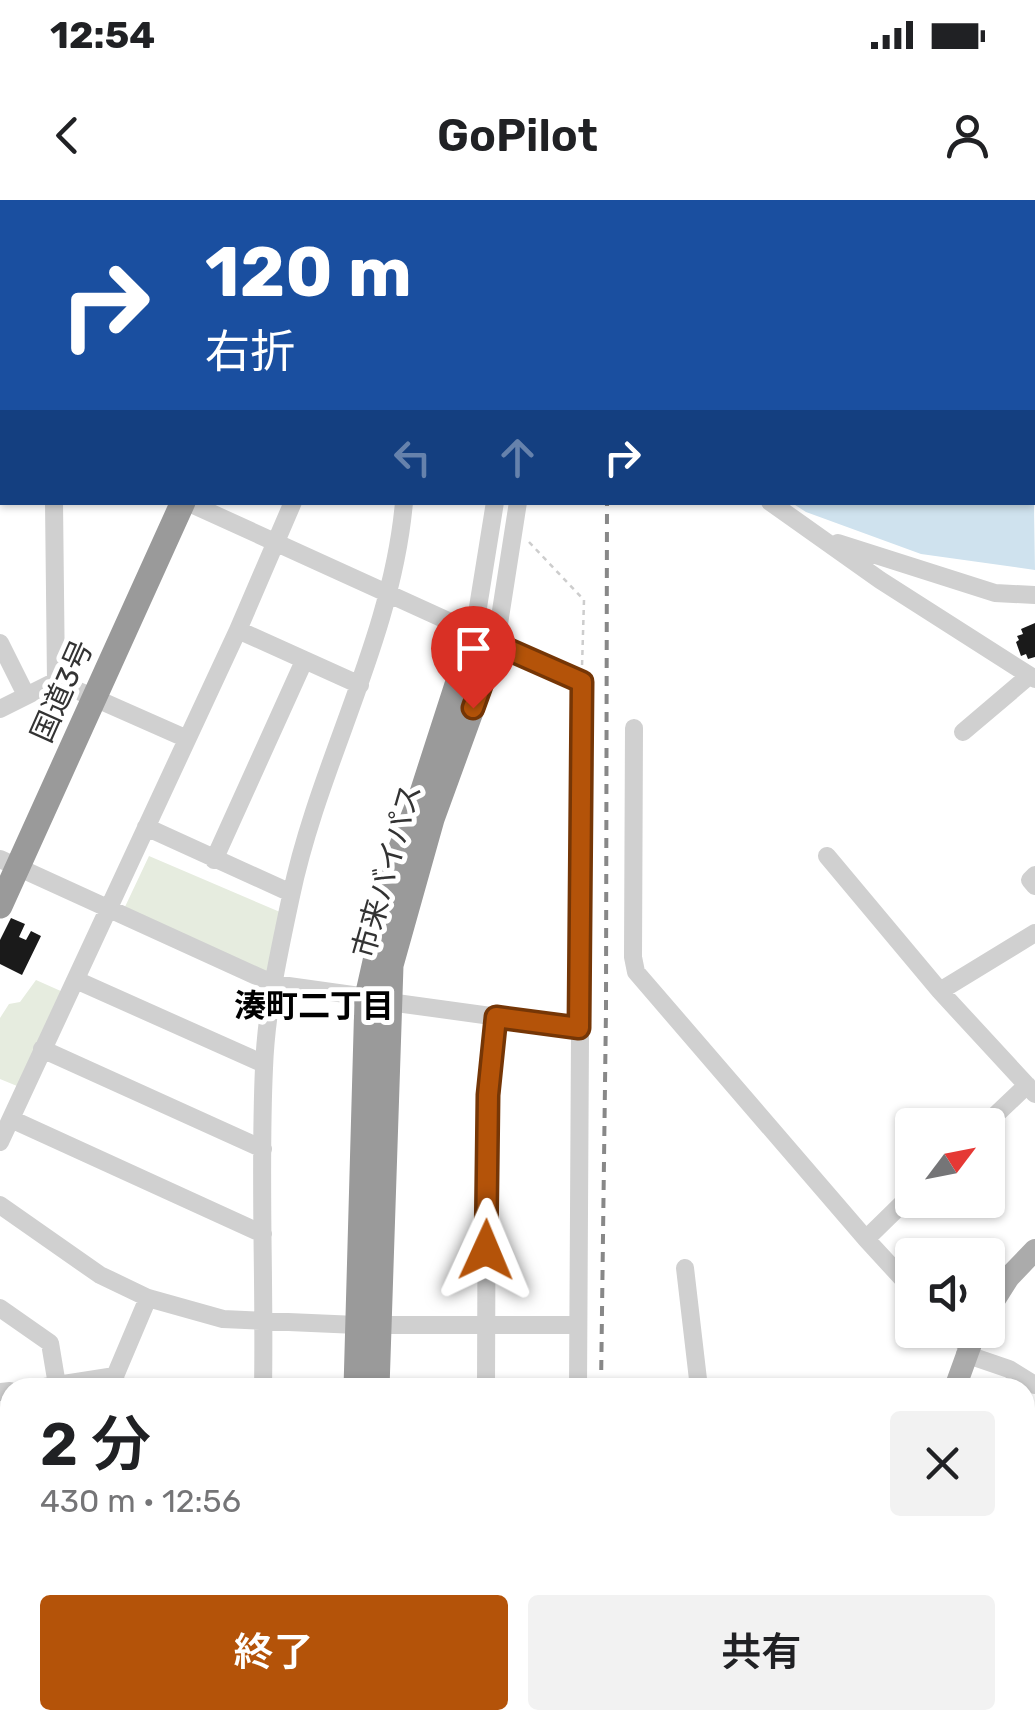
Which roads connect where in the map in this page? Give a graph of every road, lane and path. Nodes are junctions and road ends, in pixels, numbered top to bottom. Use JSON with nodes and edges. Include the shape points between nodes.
{"nodes":[{"id":1,"x":54,"y":505,"type":"edge"},
{"id":2,"x":184,"y":505,"type":"edge"},
{"id":3,"x":192,"y":505,"type":"edge"},
{"id":4,"x":292,"y":505,"type":"edge"},
{"id":5,"x":404,"y":505,"type":"edge"},
{"id":6,"x":495,"y":505,"type":"edge"},
{"id":7,"x":517,"y":505,"type":"edge"},
{"id":8,"x":774,"y":505,"type":"edge"},
{"id":9,"x":823,"y":538,"type":"junction"},
{"id":10,"x":276,"y":543,"type":"junction"},
{"id":11,"x":545,"y":558,"type":"dead end"},
{"id":12,"x":389,"y":593,"type":"junction"},
{"id":13,"x":1035,"y":595,"type":"edge"},
{"id":14,"x":238,"y":630,"type":"junction"},
{"id":15,"x":485,"y":638,"type":"junction"},
{"id":16,"x":0,"y":643,"type":"edge"},
{"id":17,"x":304,"y":662,"type":"junction"},
{"id":18,"x":1032,"y":678,"type":"edge"},
{"id":19,"x":56,"y":681,"type":"junction"},
{"id":20,"x":582,"y":682,"type":"junction"},
{"id":21,"x":360,"y":685,"type":"junction"},
{"id":22,"x":26,"y":695,"type":"junction"},
{"id":23,"x":94,"y":698,"type":"junction"},
{"id":24,"x":0,"y":709,"type":"edge"},
{"id":25,"x":634,"y":728,"type":"dead end"},
{"id":26,"x":962,"y":732,"type":"dead end"},
{"id":27,"x":186,"y":738,"type":"junction"},
{"id":28,"x":146,"y":828,"type":"junction"},
{"id":29,"x":828,"y":856,"type":"dead end"},
{"id":30,"x":214,"y":860,"type":"junction"},
{"id":31,"x":9,"y":863,"type":"edge"},
{"id":32,"x":1035,"y":875,"type":"edge"},
{"id":33,"x":1035,"y":886,"type":"edge"},
{"id":34,"x":291,"y":893,"type":"junction"},
{"id":35,"x":0,"y":906,"type":"edge"},
{"id":36,"x":107,"y":907,"type":"junction"},
{"id":37,"x":1035,"y":932,"type":"edge"},
{"id":38,"x":76,"y":980,"type":"junction"},
{"id":39,"x":274,"y":984,"type":"junction"},
{"id":40,"x":940,"y":991,"type":"junction"},
{"id":41,"x":378,"y":999,"type":"junction"},
{"id":42,"x":496,"y":1017,"type":"junction"},
{"id":43,"x":579,"y":1028,"type":"junction"},
{"id":44,"x":42,"y":1050,"type":"junction"},
{"id":45,"x":264,"y":1064,"type":"junction"},
{"id":46,"x":1031,"y":1089,"type":"edge"},
{"id":47,"x":1005,"y":1109,"type":"edge"},
{"id":48,"x":11,"y":1119,"type":"junction"},
{"id":49,"x":0,"y":1142,"type":"edge"},
{"id":50,"x":263,"y":1149,"type":"junction"},
{"id":51,"x":0,"y":1205,"type":"edge"},
{"id":52,"x":895,"y":1211,"type":"edge"},
{"id":53,"x":263,"y":1234,"type":"junction"},
{"id":54,"x":866,"y":1240,"type":"junction"},
{"id":55,"x":1035,"y":1250,"type":"edge"},
{"id":56,"x":684,"y":1268,"type":"dead end"},
{"id":57,"x":895,"y":1271,"type":"edge"},
{"id":58,"x":1005,"y":1283,"type":"edge"},
{"id":59,"x":148,"y":1298,"type":"junction"},
{"id":60,"x":0,"y":1308,"type":"edge"},
{"id":61,"x":264,"y":1323,"type":"junction"},
{"id":62,"x":367,"y":1324,"type":"junction"},
{"id":63,"x":576,"y":1325,"type":"junction"},
{"id":64,"x":485,"y":1326,"type":"junction"},
{"id":65,"x":963,"y":1348,"type":"edge"},
{"id":66,"x":977,"y":1348,"type":"edge"},
{"id":67,"x":48,"y":1378,"type":"edge"},
{"id":68,"x":118,"y":1378,"type":"edge"},
{"id":69,"x":263,"y":1378,"type":"edge"},
{"id":70,"x":358,"y":1378,"type":"edge"},
{"id":71,"x":375,"y":1378,"type":"edge"},
{"id":72,"x":486,"y":1378,"type":"edge"},
{"id":73,"x":578,"y":1378,"type":"edge"},
{"id":74,"x":698,"y":1378,"type":"edge"},
{"id":75,"x":957,"y":1378,"type":"edge"},
{"id":76,"x":1024,"y":1378,"type":"edge"}],
"edges":[{"from":1,"to":19,"type":"street"},
{"from":2,"to":23,"type":"highway","name":"国道3号"},
{"from":3,"to":10,"type":"street"},
{"from":4,"to":10,"type":"street"},
{"from":5,"to":12,"type":"street"},
{"from":6,"to":15,"type":"street","name":"市来バイパス"},
{"from":7,"to":15,"type":"street","name":"市来バイパス"},
{"from":8,"to":9,"type":"street"},
{"from":9,"to":13,"type":"street","via":[[995,593]]},
{"from":9,"to":18,"type":"street"},
{"from":10,"to":12,"type":"street"},
{"from":10,"to":14,"type":"street"},
{"from":11,"to":20,"type":"path","via":[[584,600]]},
{"from":12,"to":15,"type":"street"},
{"from":12,"to":21,"type":"street"},
{"from":14,"to":17,"type":"street"},
{"from":14,"to":27,"type":"street"},
{"from":15,"to":20,"type":"street"},
{"from":15,"to":41,"type":"highway","name":"市来バイパス"},
{"from":16,"to":22,"type":"street"},
{"from":17,"to":21,"type":"street"},
{"from":17,"to":30,"type":"street"},
{"from":18,"to":26,"type":"street"},
{"from":19,"to":22,"type":"street"},
{"from":19,"to":23,"type":"street"},
{"from":20,"to":43,"type":"street"},
{"from":21,"to":34,"type":"street"},
{"from":22,"to":24,"type":"street"},
{"from":23,"to":27,"type":"street"},
{"from":23,"to":31,"type":"highway","name":"国道3号"},
{"from":25,"to":54,"type":"street","via":[[636,972]]},
{"from":27,"to":28,"type":"street"},
{"from":28,"to":30,"type":"street"},
{"from":28,"to":36,"type":"street"},
{"from":29,"to":40,"type":"street"},
{"from":30,"to":34,"type":"street"},
{"from":31,"to":35,"type":"highway","name":"国道3号"},
{"from":31,"to":36,"type":"street"},
{"from":32,"to":33,"type":"street"},
{"from":34,"to":39,"type":"street"},
{"from":36,"to":38,"type":"street"},
{"from":36,"to":39,"type":"street"},
{"from":37,"to":40,"type":"street"},
{"from":38,"to":44,"type":"street"},
{"from":38,"to":45,"type":"street"},
{"from":39,"to":41,"type":"street"},
{"from":39,"to":45,"type":"street"},
{"from":40,"to":46,"type":"street"},
{"from":41,"to":42,"type":"street"},
{"from":41,"to":62,"type":"highway","name":"市来バイパス"},
{"from":42,"to":43,"type":"street"},
{"from":42,"to":64,"type":"street","via":[[488,1095]]},
{"from":43,"to":63,"type":"street"},
{"from":44,"to":48,"type":"street"},
{"from":44,"to":50,"type":"street"},
{"from":45,"to":50,"type":"street"},
{"from":46,"to":47,"type":"street"},
{"from":48,"to":49,"type":"street"},
{"from":48,"to":53,"type":"street"},
{"from":50,"to":53,"type":"street"},
{"from":51,"to":59,"type":"street","via":[[100,1275]]},
{"from":52,"to":54,"type":"street"},
{"from":53,"to":61,"type":"street"},
{"from":54,"to":57,"type":"street"},
{"from":55,"to":58,"type":"main road"},
{"from":56,"to":74,"type":"street"},
{"from":59,"to":61,"type":"street"},
{"from":59,"to":68,"type":"street"},
{"from":60,"to":67,"type":"street","via":[[50,1343]]},
{"from":61,"to":62,"type":"street"},
{"from":61,"to":69,"type":"street"},
{"from":62,"to":64,"type":"street"},
{"from":62,"to":70,"type":"highway","name":"市来バイパス"},
{"from":62,"to":71,"type":"highway","name":"市来バイパス"},
{"from":63,"to":64,"type":"street"},
{"from":63,"to":73,"type":"street"},
{"from":64,"to":72,"type":"street"},
{"from":65,"to":75,"type":"main road"},
{"from":66,"to":76,"type":"street"}]}
